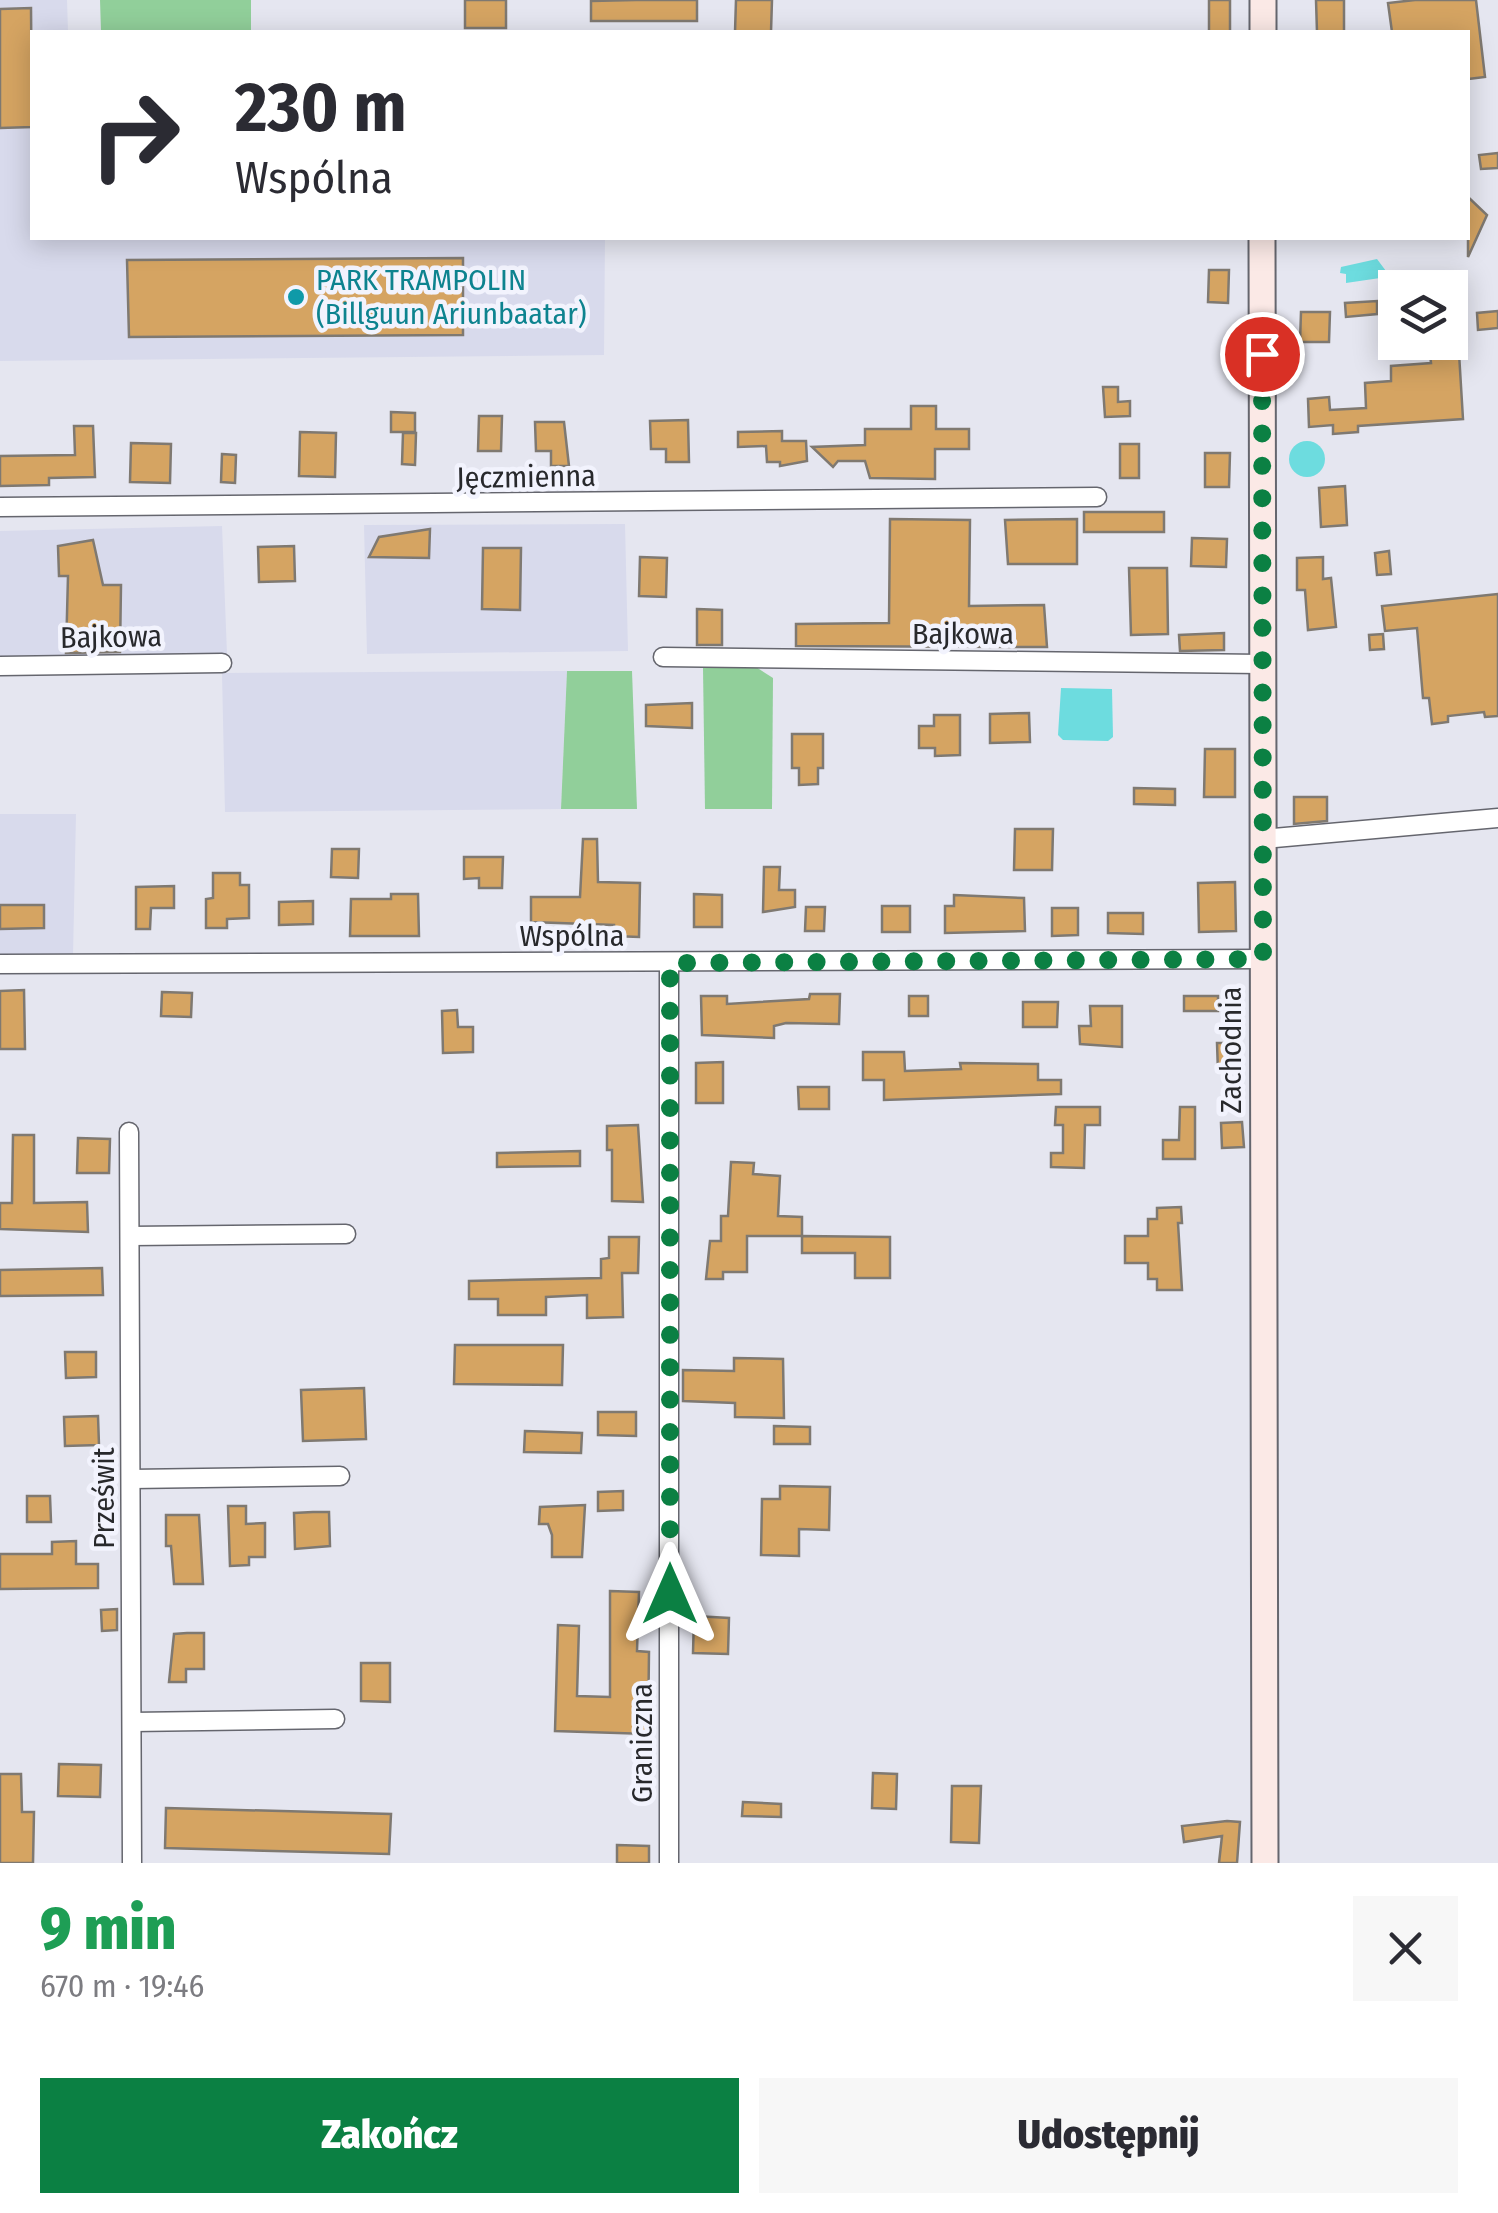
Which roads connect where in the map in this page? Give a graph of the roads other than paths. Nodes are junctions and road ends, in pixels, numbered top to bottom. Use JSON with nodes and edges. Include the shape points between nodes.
{"nodes":[{"id":1,"x":1263,"y":0,"type":"edge"},
{"id":2,"x":1263,"y":30,"type":"edge"},
{"id":3,"x":1262,"y":240,"type":"edge"},
{"id":4,"x":1097,"y":497,"type":"dead end"},
{"id":5,"x":0,"y":507,"type":"edge"},
{"id":6,"x":663,"y":657,"type":"dead end"},
{"id":7,"x":222,"y":663,"type":"dead end"},
{"id":8,"x":1262,"y":664,"type":"junction"},
{"id":9,"x":0,"y":666,"type":"edge"},
{"id":10,"x":1498,"y":818,"type":"edge"},
{"id":11,"x":1263,"y":839,"type":"junction"},
{"id":12,"x":1263,"y":959,"type":"junction"},
{"id":13,"x":670,"y":963,"type":"junction"},
{"id":14,"x":0,"y":964,"type":"edge"},
{"id":15,"x":129,"y":1132,"type":"dead end"},
{"id":16,"x":346,"y":1234,"type":"dead end"},
{"id":17,"x":130,"y":1236,"type":"junction"},
{"id":18,"x":340,"y":1476,"type":"dead end"},
{"id":19,"x":131,"y":1478,"type":"junction"},
{"id":20,"x":334,"y":1719,"type":"dead end"},
{"id":21,"x":132,"y":1722,"type":"junction"},
{"id":22,"x":132,"y":1863,"type":"edge"},
{"id":23,"x":669,"y":1863,"type":"edge"},
{"id":24,"x":1265,"y":1863,"type":"edge"}],
"edges":[{"from":1,"to":2,"type":"street"},
{"from":3,"to":8,"type":"street","name":"Zachodnia"},
{"from":4,"to":5,"type":"street","name":"Jęczmienna"},
{"from":6,"to":8,"type":"street","name":"Bajkowa"},
{"from":7,"to":9,"type":"street","name":"Bajkowa"},
{"from":8,"to":11,"type":"street","name":"Zachodnia"},
{"from":10,"to":11,"type":"street"},
{"from":11,"to":12,"type":"street","name":"Zachodnia"},
{"from":12,"to":13,"type":"street","name":"Wspólna"},
{"from":12,"to":24,"type":"street","name":"Zachodnia"},
{"from":13,"to":14,"type":"street","name":"Wspólna"},
{"from":13,"to":23,"type":"street","name":"Graniczna"},
{"from":15,"to":17,"type":"street","name":"Prześwit"},
{"from":16,"to":17,"type":"street"},
{"from":17,"to":19,"type":"street","name":"Prześwit"},
{"from":18,"to":19,"type":"street"},
{"from":19,"to":21,"type":"street","name":"Prześwit"},
{"from":20,"to":21,"type":"street"},
{"from":21,"to":22,"type":"street","name":"Prześwit"}]}
